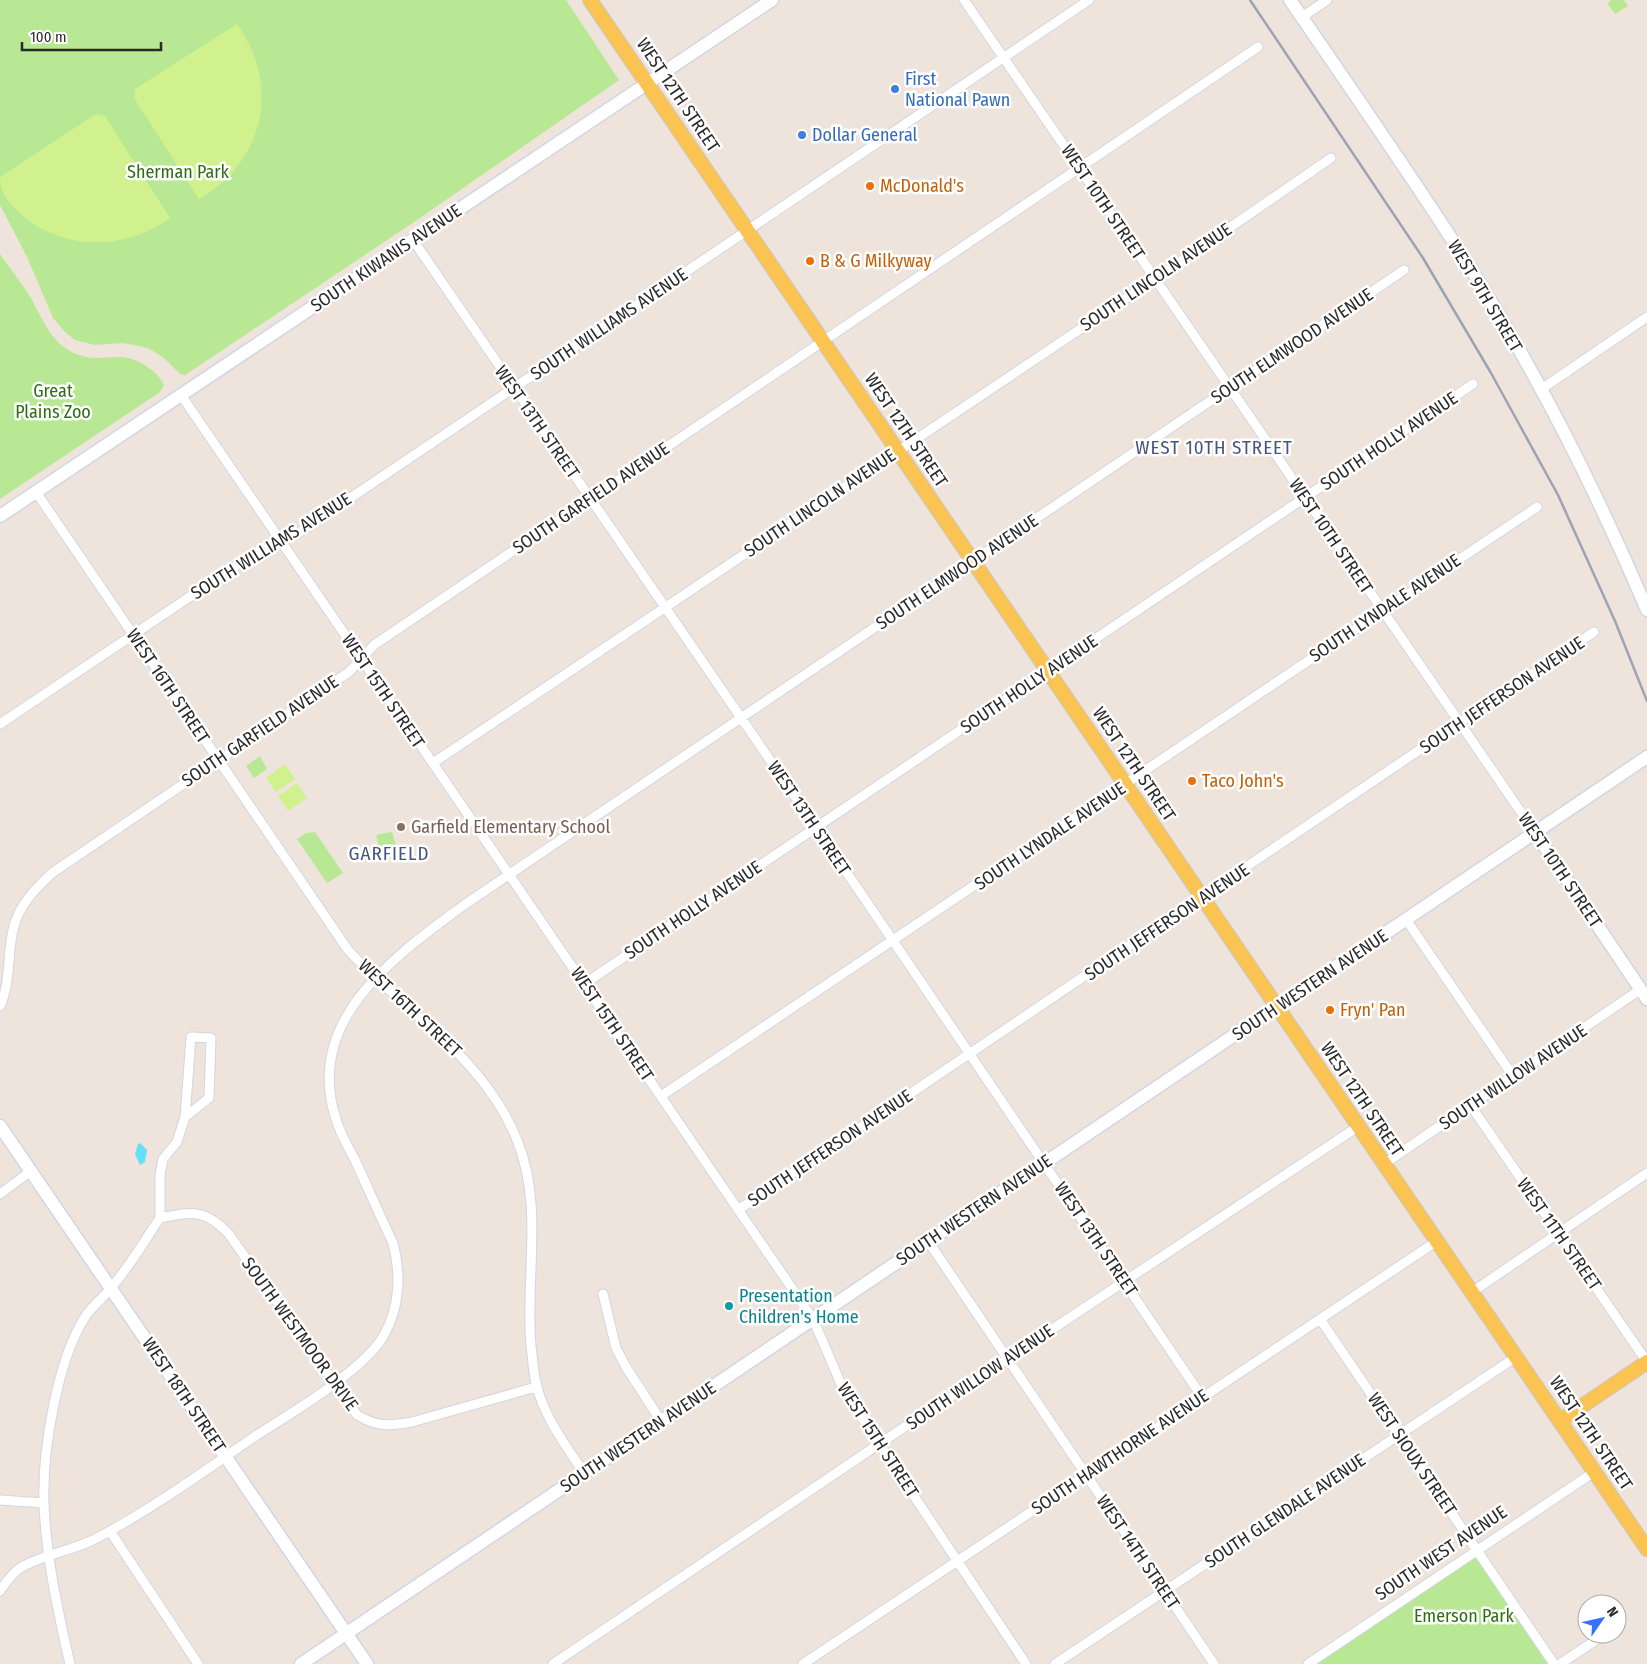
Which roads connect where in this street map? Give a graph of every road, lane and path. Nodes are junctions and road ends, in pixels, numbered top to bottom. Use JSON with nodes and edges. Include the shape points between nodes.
{"nodes":[{"id":1,"x":590,"y":0,"type":"edge"},
{"id":2,"x":772,"y":0,"type":"edge"},
{"id":3,"x":964,"y":0,"type":"edge"},
{"id":4,"x":1089,"y":0,"type":"edge"},
{"id":5,"x":1290,"y":0,"type":"edge"},
{"id":6,"x":1327,"y":0,"type":"edge"},
{"id":7,"x":1302,"y":17,"type":"junction"},
{"id":8,"x":1258,"y":47,"type":"dead end"},
{"id":9,"x":1004,"y":58,"type":"junction"},
{"id":10,"x":647,"y":83,"type":"junction"},
{"id":11,"x":1331,"y":158,"type":"dead end"},
{"id":12,"x":1079,"y":168,"type":"junction"},
{"id":13,"x":748,"y":231,"type":"junction"},
{"id":14,"x":413,"y":240,"type":"junction"},
{"id":15,"x":1404,"y":270,"type":"dead end"},
{"id":16,"x":1156,"y":279,"type":"junction"},
{"id":17,"x":1647,"y":317,"type":"edge"},
{"id":18,"x":822,"y":341,"type":"junction"},
{"id":19,"x":1473,"y":384,"type":"dead end"},
{"id":20,"x":514,"y":388,"type":"junction"},
{"id":21,"x":1230,"y":388,"type":"junction"},
{"id":22,"x":1540,"y":390,"type":"junction"},
{"id":23,"x":181,"y":395,"type":"junction"},
{"id":24,"x":898,"y":451,"type":"junction"},
{"id":25,"x":36,"y":492,"type":"junction"},
{"id":26,"x":590,"y":498,"type":"junction"},
{"id":27,"x":1305,"y":498,"type":"junction"},
{"id":28,"x":1537,"y":506,"type":"dead end"},
{"id":29,"x":0,"y":516,"type":"edge"},
{"id":30,"x":281,"y":541,"type":"junction"},
{"id":31,"x":973,"y":561,"type":"junction"},
{"id":32,"x":665,"y":608,"type":"junction"},
{"id":33,"x":1382,"y":610,"type":"junction"},
{"id":34,"x":1647,"y":610,"type":"edge"},
{"id":35,"x":1594,"y":632,"type":"dead end"},
{"id":36,"x":132,"y":634,"type":"junction"},
{"id":37,"x":361,"y":660,"type":"junction"},
{"id":38,"x":1048,"y":671,"type":"junction"},
{"id":39,"x":740,"y":718,"type":"junction"},
{"id":40,"x":1460,"y":723,"type":"junction"},
{"id":41,"x":0,"y":724,"type":"edge"},
{"id":42,"x":1647,"y":757,"type":"edge"},
{"id":43,"x":217,"y":759,"type":"junction"},
{"id":44,"x":432,"y":763,"type":"junction"},
{"id":45,"x":1126,"y":785,"type":"junction"},
{"id":46,"x":816,"y":827,"type":"junction"},
{"id":47,"x":1536,"y":834,"type":"junction"},
{"id":48,"x":509,"y":874,"type":"junction"},
{"id":49,"x":1203,"y":898,"type":"junction"},
{"id":50,"x":1407,"y":921,"type":"junction"},
{"id":51,"x":893,"y":941,"type":"junction"},
{"id":52,"x":374,"y":978,"type":"junction"},
{"id":53,"x":584,"y":984,"type":"junction"},
{"id":54,"x":1644,"y":994,"type":"edge"},
{"id":55,"x":0,"y":1006,"type":"edge"},
{"id":56,"x":1277,"y":1007,"type":"junction"},
{"id":57,"x":970,"y":1054,"type":"junction"},
{"id":58,"x":1513,"y":1076,"type":"junction"},
{"id":59,"x":661,"y":1096,"type":"junction"},
{"id":60,"x":1470,"y":1106,"type":"junction"},
{"id":61,"x":185,"y":1117,"type":"junction"},
{"id":62,"x":0,"y":1126,"type":"edge"},
{"id":63,"x":1359,"y":1126,"type":"junction"},
{"id":64,"x":1044,"y":1163,"type":"junction"},
{"id":65,"x":1384,"y":1164,"type":"junction"},
{"id":66,"x":31,"y":1171,"type":"junction"},
{"id":67,"x":1647,"y":1173,"type":"edge"},
{"id":68,"x":0,"y":1194,"type":"edge"},
{"id":69,"x":738,"y":1210,"type":"junction"},
{"id":70,"x":160,"y":1218,"type":"junction"},
{"id":71,"x":1558,"y":1233,"type":"junction"},
{"id":72,"x":928,"y":1241,"type":"junction"},
{"id":73,"x":1437,"y":1241,"type":"junction"},
{"id":74,"x":1124,"y":1281,"type":"junction"},
{"id":75,"x":111,"y":1289,"type":"junction"},
{"id":76,"x":1472,"y":1292,"type":"junction"},
{"id":77,"x":603,"y":1294,"type":"dead end"},
{"id":78,"x":812,"y":1319,"type":"junction"},
{"id":79,"x":1320,"y":1319,"type":"junction"},
{"id":80,"x":1516,"y":1357,"type":"junction"},
{"id":81,"x":1007,"y":1359,"type":"junction"},
{"id":82,"x":1647,"y":1362,"type":"edge"},
{"id":83,"x":334,"y":1384,"type":"junction"},
{"id":84,"x":536,"y":1386,"type":"junction"},
{"id":85,"x":1202,"y":1397,"type":"junction"},
{"id":86,"x":661,"y":1421,"type":"junction"},
{"id":87,"x":1560,"y":1421,"type":"junction"},
{"id":88,"x":1398,"y":1434,"type":"junction"},
{"id":89,"x":880,"y":1444,"type":"junction"},
{"id":90,"x":225,"y":1456,"type":"junction"},
{"id":91,"x":1594,"y":1472,"type":"junction"},
{"id":92,"x":584,"y":1473,"type":"junction"},
{"id":93,"x":1086,"y":1475,"type":"junction"},
{"id":94,"x":0,"y":1500,"type":"edge"},
{"id":95,"x":44,"y":1503,"type":"junction"},
{"id":96,"x":110,"y":1531,"type":"junction"},
{"id":97,"x":1478,"y":1550,"type":"junction"},
{"id":98,"x":1647,"y":1550,"type":"edge"},
{"id":99,"x":50,"y":1557,"type":"junction"},
{"id":100,"x":958,"y":1560,"type":"junction"},
{"id":101,"x":0,"y":1591,"type":"edge"},
{"id":102,"x":1165,"y":1592,"type":"junction"},
{"id":103,"x":346,"y":1633,"type":"junction"},
{"id":104,"x":1590,"y":1644,"type":"edge"},
{"id":105,"x":70,"y":1664,"type":"edge"},
{"id":106,"x":198,"y":1664,"type":"edge"},
{"id":107,"x":300,"y":1664,"type":"edge"},
{"id":108,"x":367,"y":1664,"type":"edge"},
{"id":109,"x":553,"y":1664,"type":"edge"},
{"id":110,"x":803,"y":1664,"type":"edge"},
{"id":111,"x":1026,"y":1664,"type":"edge"},
{"id":112,"x":1055,"y":1664,"type":"edge"},
{"id":113,"x":1214,"y":1664,"type":"edge"},
{"id":114,"x":1308,"y":1664,"type":"edge"},
{"id":115,"x":1554,"y":1664,"type":"edge"},
{"id":116,"x":1560,"y":1664,"type":"edge"}],
"edges":[{"from":1,"to":10,"type":"main road","name":"WEST 12TH STREET"},
{"from":2,"to":10,"type":"street","name":"SOUTH KIWANIS AVENUE"},
{"from":3,"to":9,"type":"street","name":"WEST 10TH STREET"},
{"from":4,"to":9,"type":"street","name":"SOUTH WILLIAMS AVENUE"},
{"from":5,"to":7,"type":"street","name":"WEST 9TH STREET"},
{"from":6,"to":7,"type":"street"},
{"from":7,"to":22,"type":"street","name":"WEST 9TH STREET","via":[[1466,262]]},
{"from":8,"to":12,"type":"street","name":"SOUTH GARFIELD AVENUE"},
{"from":9,"to":12,"type":"street","name":"WEST 10TH STREET"},
{"from":9,"to":13,"type":"street","name":"SOUTH WILLIAMS AVENUE"},
{"from":10,"to":13,"type":"main road","name":"WEST 12TH STREET"},
{"from":10,"to":14,"type":"street","name":"SOUTH KIWANIS AVENUE"},
{"from":11,"to":16,"type":"street","name":"SOUTH LINCOLN AVENUE"},
{"from":12,"to":16,"type":"street","name":"WEST 10TH STREET"},
{"from":12,"to":18,"type":"street","name":"SOUTH GARFIELD AVENUE"},
{"from":13,"to":18,"type":"main road","name":"WEST 12TH STREET"},
{"from":13,"to":20,"type":"street","name":"SOUTH WILLIAMS AVENUE"},
{"from":14,"to":20,"type":"street","name":"WEST 13TH STREET"},
{"from":14,"to":23,"type":"street","name":"SOUTH KIWANIS AVENUE"},
{"from":15,"to":21,"type":"street","name":"SOUTH ELMWOOD AVENUE"},
{"from":16,"to":21,"type":"street","name":"WEST 10TH STREET"},
{"from":16,"to":24,"type":"street","name":"SOUTH LINCOLN AVENUE"},
{"from":17,"to":22,"type":"street"},
{"from":18,"to":24,"type":"main road","name":"WEST 12TH STREET"},
{"from":18,"to":26,"type":"street","name":"SOUTH GARFIELD AVENUE"},
{"from":19,"to":27,"type":"street","name":"SOUTH HOLLY AVENUE"},
{"from":20,"to":26,"type":"street","name":"WEST 13TH STREET"},
{"from":20,"to":30,"type":"street","name":"SOUTH WILLIAMS AVENUE","via":[[297,534]]},
{"from":21,"to":27,"type":"street","name":"WEST 10TH STREET"},
{"from":21,"to":31,"type":"street","name":"SOUTH ELMWOOD AVENUE"},
{"from":22,"to":34,"type":"street","name":"WEST 9TH STREET","via":[[1602,508]]},
{"from":23,"to":25,"type":"street","name":"SOUTH KIWANIS AVENUE"},
{"from":23,"to":30,"type":"street","name":"WEST 15TH STREET"},
{"from":24,"to":31,"type":"main road","name":"WEST 12TH STREET"},
{"from":24,"to":32,"type":"street","name":"SOUTH LINCOLN AVENUE"},
{"from":25,"to":29,"type":"street","name":"SOUTH KIWANIS AVENUE"},
{"from":25,"to":36,"type":"street","name":"WEST 16TH STREET"},
{"from":26,"to":32,"type":"street","name":"WEST 13TH STREET"},
{"from":26,"to":37,"type":"street","name":"SOUTH GARFIELD AVENUE","via":[[374,645]]},
{"from":27,"to":33,"type":"street","name":"WEST 10TH STREET"},
{"from":27,"to":38,"type":"street","name":"SOUTH HOLLY AVENUE"},
{"from":28,"to":33,"type":"street","name":"SOUTH LYNDALE AVENUE"},
{"from":30,"to":36,"type":"street","name":"SOUTH WILLIAMS AVENUE","via":[[264,547]]},
{"from":30,"to":37,"type":"street","name":"WEST 15TH STREET"},
{"from":31,"to":38,"type":"main road","name":"WEST 12TH STREET"},
{"from":31,"to":39,"type":"street","name":"SOUTH ELMWOOD AVENUE"},
{"from":32,"to":39,"type":"street","name":"WEST 13TH STREET"},
{"from":32,"to":44,"type":"street","name":"SOUTH LINCOLN AVENUE"},
{"from":33,"to":40,"type":"street","name":"WEST 10TH STREET"},
{"from":33,"to":45,"type":"street","name":"SOUTH LYNDALE AVENUE"},
{"from":35,"to":40,"type":"street","name":"SOUTH JEFFERSON AVENUE"},
{"from":36,"to":41,"type":"street","name":"SOUTH WILLIAMS AVENUE"},
{"from":36,"to":43,"type":"street","name":"WEST 16TH STREET"},
{"from":37,"to":43,"type":"street","name":"SOUTH GARFIELD AVENUE","via":[[349,672]]},
{"from":37,"to":44,"type":"street","name":"WEST 15TH STREET"},
{"from":38,"to":45,"type":"main road","name":"WEST 12TH STREET"},
{"from":38,"to":46,"type":"street","name":"SOUTH HOLLY AVENUE"},
{"from":39,"to":46,"type":"street","name":"WEST 13TH STREET"},
{"from":39,"to":48,"type":"street","name":"SOUTH ELMWOOD AVENUE"},
{"from":40,"to":47,"type":"street","name":"WEST 10TH STREET"},
{"from":40,"to":49,"type":"street","name":"SOUTH JEFFERSON AVENUE"},
{"from":42,"to":47,"type":"street","name":"SOUTH WESTERN AVENUE"},
{"from":43,"to":52,"type":"street","name":"WEST 16TH STREET","via":[[348,950]]},
{"from":43,"to":55,"type":"street","name":"SOUTH GARFIELD AVENUE","via":[[52,873],[37,887],[21,910],[13,931],[8,982]]},
{"from":44,"to":48,"type":"street","name":"WEST 15TH STREET"},
{"from":45,"to":49,"type":"main road","name":"WEST 12TH STREET"},
{"from":45,"to":51,"type":"street","name":"SOUTH LYNDALE AVENUE"},
{"from":46,"to":51,"type":"street","name":"WEST 13TH STREET"},
{"from":46,"to":53,"type":"street","name":"SOUTH HOLLY AVENUE"},
{"from":47,"to":50,"type":"street","name":"SOUTH WESTERN AVENUE"},
{"from":47,"to":54,"type":"street","name":"WEST 10TH STREET"},
{"from":48,"to":52,"type":"street","name":"SOUTH ELMWOOD AVENUE","via":[[418,939]]},
{"from":48,"to":53,"type":"street","name":"WEST 15TH STREET"},
{"from":49,"to":56,"type":"main road","name":"WEST 12TH STREET"},
{"from":49,"to":57,"type":"street","name":"SOUTH JEFFERSON AVENUE"},
{"from":50,"to":56,"type":"street","name":"SOUTH WESTERN AVENUE"},
{"from":50,"to":58,"type":"street"},
{"from":51,"to":57,"type":"street","name":"WEST 13TH STREET"},
{"from":51,"to":59,"type":"street","name":"SOUTH LYNDALE AVENUE"},
{"from":52,"to":83,"type":"street","name":"SOUTH ELMWOOD AVENUE","via":[[342,1022],[335,1038],[328,1063],[330,1092],[336,1119],[393,1243],[398,1286],[384,1335],[375,1348]]},
{"from":52,"to":84,"type":"street","name":"WEST 16TH STREET","via":[[455,1048],[478,1073],[518,1141],[533,1200],[529,1314]]},
{"from":53,"to":59,"type":"street","name":"WEST 15TH STREET"},
{"from":54,"to":58,"type":"street","name":"SOUTH WILLOW AVENUE"},
{"from":56,"to":63,"type":"main road","name":"WEST 12TH STREET"},
{"from":56,"to":64,"type":"street","name":"SOUTH WESTERN AVENUE"},
{"from":57,"to":64,"type":"street","name":"WEST 13TH STREET"},
{"from":57,"to":69,"type":"street","name":"SOUTH JEFFERSON AVENUE"},
{"from":58,"to":60,"type":"street","name":"SOUTH WILLOW AVENUE"},
{"from":59,"to":69,"type":"street","name":"WEST 15TH STREET"},
{"from":60,"to":65,"type":"street","name":"SOUTH WILLOW AVENUE"},
{"from":60,"to":71,"type":"street","name":"WEST 11TH STREET"},
{"from":61,"to":61,"type":"street","via":[[191,1036],[211,1038],[208,1098]]},
{"from":61,"to":70,"type":"street","via":[[176,1142],[163,1159]]},
{"from":62,"to":66,"type":"street","name":"WEST 18TH STREET"},
{"from":63,"to":65,"type":"main road","name":"WEST 12TH STREET"},
{"from":63,"to":74,"type":"street","name":"SOUTH WILLOW AVENUE"},
{"from":64,"to":72,"type":"street","name":"SOUTH WESTERN AVENUE"},
{"from":64,"to":74,"type":"street","name":"WEST 13TH STREET"},
{"from":65,"to":73,"type":"main road","name":"WEST 12TH STREET"},
{"from":66,"to":68,"type":"street"},
{"from":66,"to":75,"type":"street","name":"WEST 18TH STREET"},
{"from":67,"to":71,"type":"street"},
{"from":69,"to":78,"type":"street","name":"WEST 15TH STREET"},
{"from":70,"to":75,"type":"street"},
{"from":70,"to":83,"type":"street","name":"SOUTH WESTMOOR DRIVE","via":[[189,1212],[206,1215],[218,1222]]},
{"from":71,"to":76,"type":"street"},
{"from":71,"to":82,"type":"street","name":"WEST 11TH STREET"},
{"from":72,"to":78,"type":"street","name":"SOUTH WESTERN AVENUE"},
{"from":72,"to":81,"type":"street","name":"WEST 14TH STREET"},
{"from":73,"to":76,"type":"main road","name":"WEST 12TH STREET"},
{"from":73,"to":79,"type":"street","name":"SOUTH HAWTHORNE AVENUE"},
{"from":74,"to":81,"type":"street","name":"SOUTH WILLOW AVENUE"},
{"from":74,"to":85,"type":"street","name":"WEST 13TH STREET"},
{"from":75,"to":90,"type":"street","name":"WEST 18TH STREET"},
{"from":75,"to":95,"type":"street","via":[[85,1318],[63,1368],[51,1422]]},
{"from":76,"to":80,"type":"main road","name":"WEST 12TH STREET"},
{"from":77,"to":86,"type":"street","via":[[616,1348]]},
{"from":78,"to":86,"type":"street","name":"SOUTH WESTERN AVENUE"},
{"from":78,"to":89,"type":"street","name":"WEST 15TH STREET","via":[[844,1391]]},
{"from":79,"to":85,"type":"street","name":"SOUTH HAWTHORNE AVENUE"},
{"from":79,"to":88,"type":"street","name":"WEST SIOUX STREET"},
{"from":80,"to":87,"type":"main road","name":"WEST 12TH STREET"},
{"from":80,"to":88,"type":"street","name":"SOUTH GLENDALE AVENUE"},
{"from":81,"to":89,"type":"street","name":"SOUTH WILLOW AVENUE"},
{"from":81,"to":93,"type":"street","name":"WEST 14TH STREET"},
{"from":82,"to":87,"type":"main road"},
{"from":83,"to":84,"type":"street","name":"SOUTH WESTMOOR DRIVE","via":[[357,1415],[373,1424],[394,1425]]},
{"from":83,"to":90,"type":"street","name":"SOUTH ELMWOOD AVENUE"},
{"from":84,"to":92,"type":"street","name":"WEST 16TH STREET","via":[[558,1435]]},
{"from":85,"to":93,"type":"street","name":"SOUTH HAWTHORNE AVENUE"},
{"from":86,"to":92,"type":"street","name":"SOUTH WESTERN AVENUE"},
{"from":87,"to":91,"type":"main road","name":"WEST 12TH STREET"},
{"from":88,"to":97,"type":"street","name":"WEST SIOUX STREET"},
{"from":88,"to":102,"type":"street","name":"SOUTH GLENDALE AVENUE"},
{"from":89,"to":100,"type":"street","name":"WEST 15TH STREET"},
{"from":89,"to":109,"type":"street","name":"SOUTH WILLOW AVENUE"},
{"from":90,"to":96,"type":"street"},
{"from":90,"to":103,"type":"street","name":"WEST 18TH STREET"},
{"from":91,"to":97,"type":"street","name":"SOUTH WEST AVENUE"},
{"from":91,"to":98,"type":"main road","name":"WEST 12TH STREET"},
{"from":92,"to":103,"type":"street","name":"SOUTH WESTERN AVENUE"},
{"from":93,"to":100,"type":"street","name":"SOUTH HAWTHORNE AVENUE"},
{"from":93,"to":102,"type":"street","name":"WEST 14TH STREET"},
{"from":94,"to":95,"type":"street"},
{"from":95,"to":99,"type":"street"},
{"from":96,"to":99,"type":"street","via":[[89,1543]]},
{"from":96,"to":106,"type":"street"},
{"from":97,"to":114,"type":"street","name":"SOUTH WEST AVENUE"},
{"from":97,"to":115,"type":"street","name":"WEST SIOUX STREET"},
{"from":99,"to":101,"type":"street","via":[[18,1568]]},
{"from":99,"to":105,"type":"street"},
{"from":100,"to":110,"type":"street","name":"SOUTH HAWTHORNE AVENUE"},
{"from":100,"to":111,"type":"street","name":"WEST 15TH STREET"},
{"from":102,"to":112,"type":"street","name":"SOUTH GLENDALE AVENUE"},
{"from":102,"to":113,"type":"street","name":"WEST 14TH STREET"},
{"from":103,"to":107,"type":"street","name":"SOUTH WESTERN AVENUE"},
{"from":103,"to":108,"type":"street","name":"WEST 18TH STREET"},
{"from":104,"to":116,"type":"street"}]}
